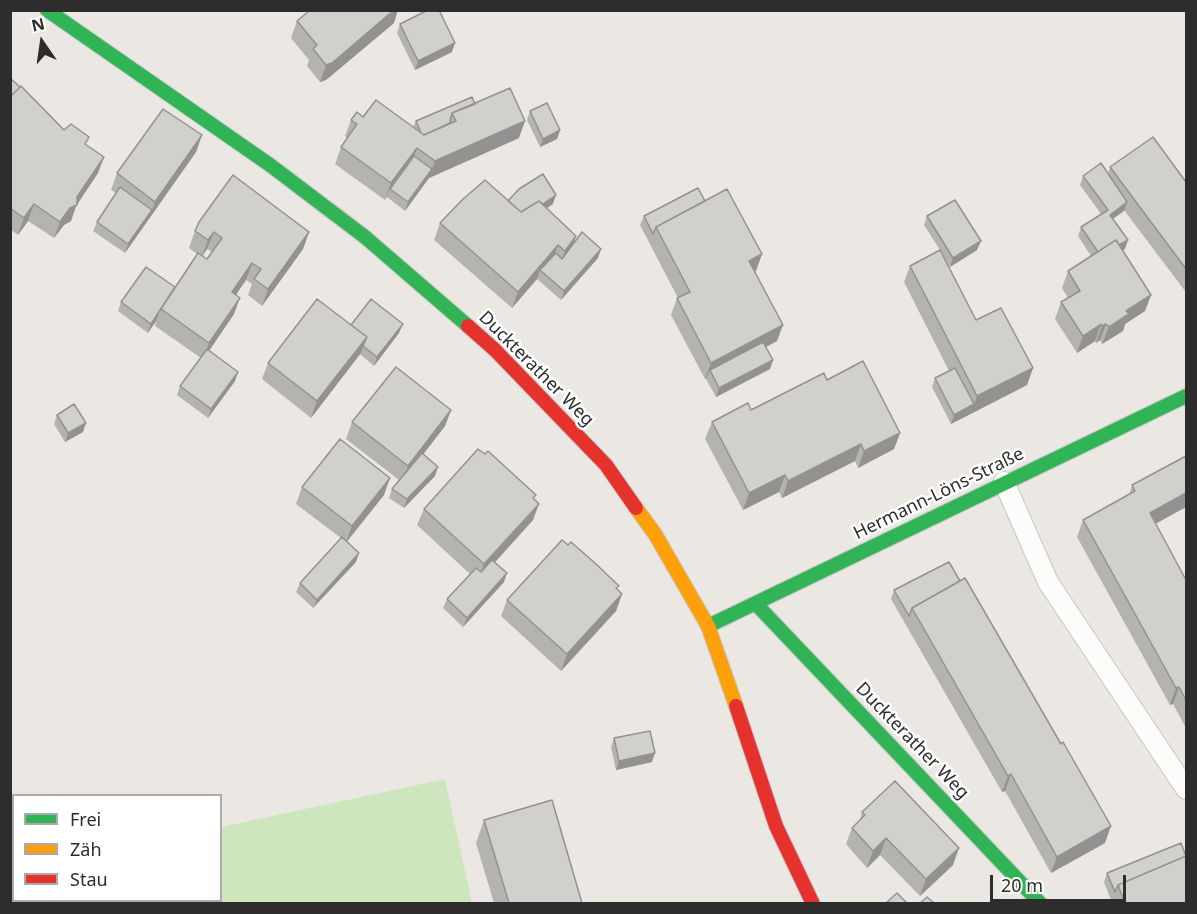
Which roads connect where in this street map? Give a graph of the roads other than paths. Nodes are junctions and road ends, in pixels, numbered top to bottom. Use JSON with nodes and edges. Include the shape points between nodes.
{"nodes":[{"id":1,"x":47,"y":10,"type":"edge"},
{"id":2,"x":1186,"y":396,"type":"edge"},
{"id":3,"x":1004,"y":482,"type":"junction"},
{"id":4,"x":756,"y":604,"type":"junction"},
{"id":5,"x":708,"y":626,"type":"junction"},
{"id":6,"x":1186,"y":789,"type":"edge"},
{"id":7,"x":813,"y":903,"type":"edge"},
{"id":8,"x":1041,"y":903,"type":"edge"}],
"edges":[{"from":1,"to":5,"type":"street","name":"Duckterather Weg","via":[[270,165],[365,237],[495,350],[606,465],[655,534]]},
{"from":2,"to":3,"type":"street","name":"Hermann-Löns-Straße"},
{"from":3,"to":4,"type":"street","name":"Hermann-Löns-Straße"},
{"from":3,"to":6,"type":"lane","via":[[1048,582]]},
{"from":4,"to":5,"type":"street","name":"Hermann-Löns-Straße"},
{"from":4,"to":8,"type":"street","name":"Duckterather Weg"},
{"from":5,"to":7,"type":"street","name":"Duckterather Weg","via":[[776,826]]}]}
